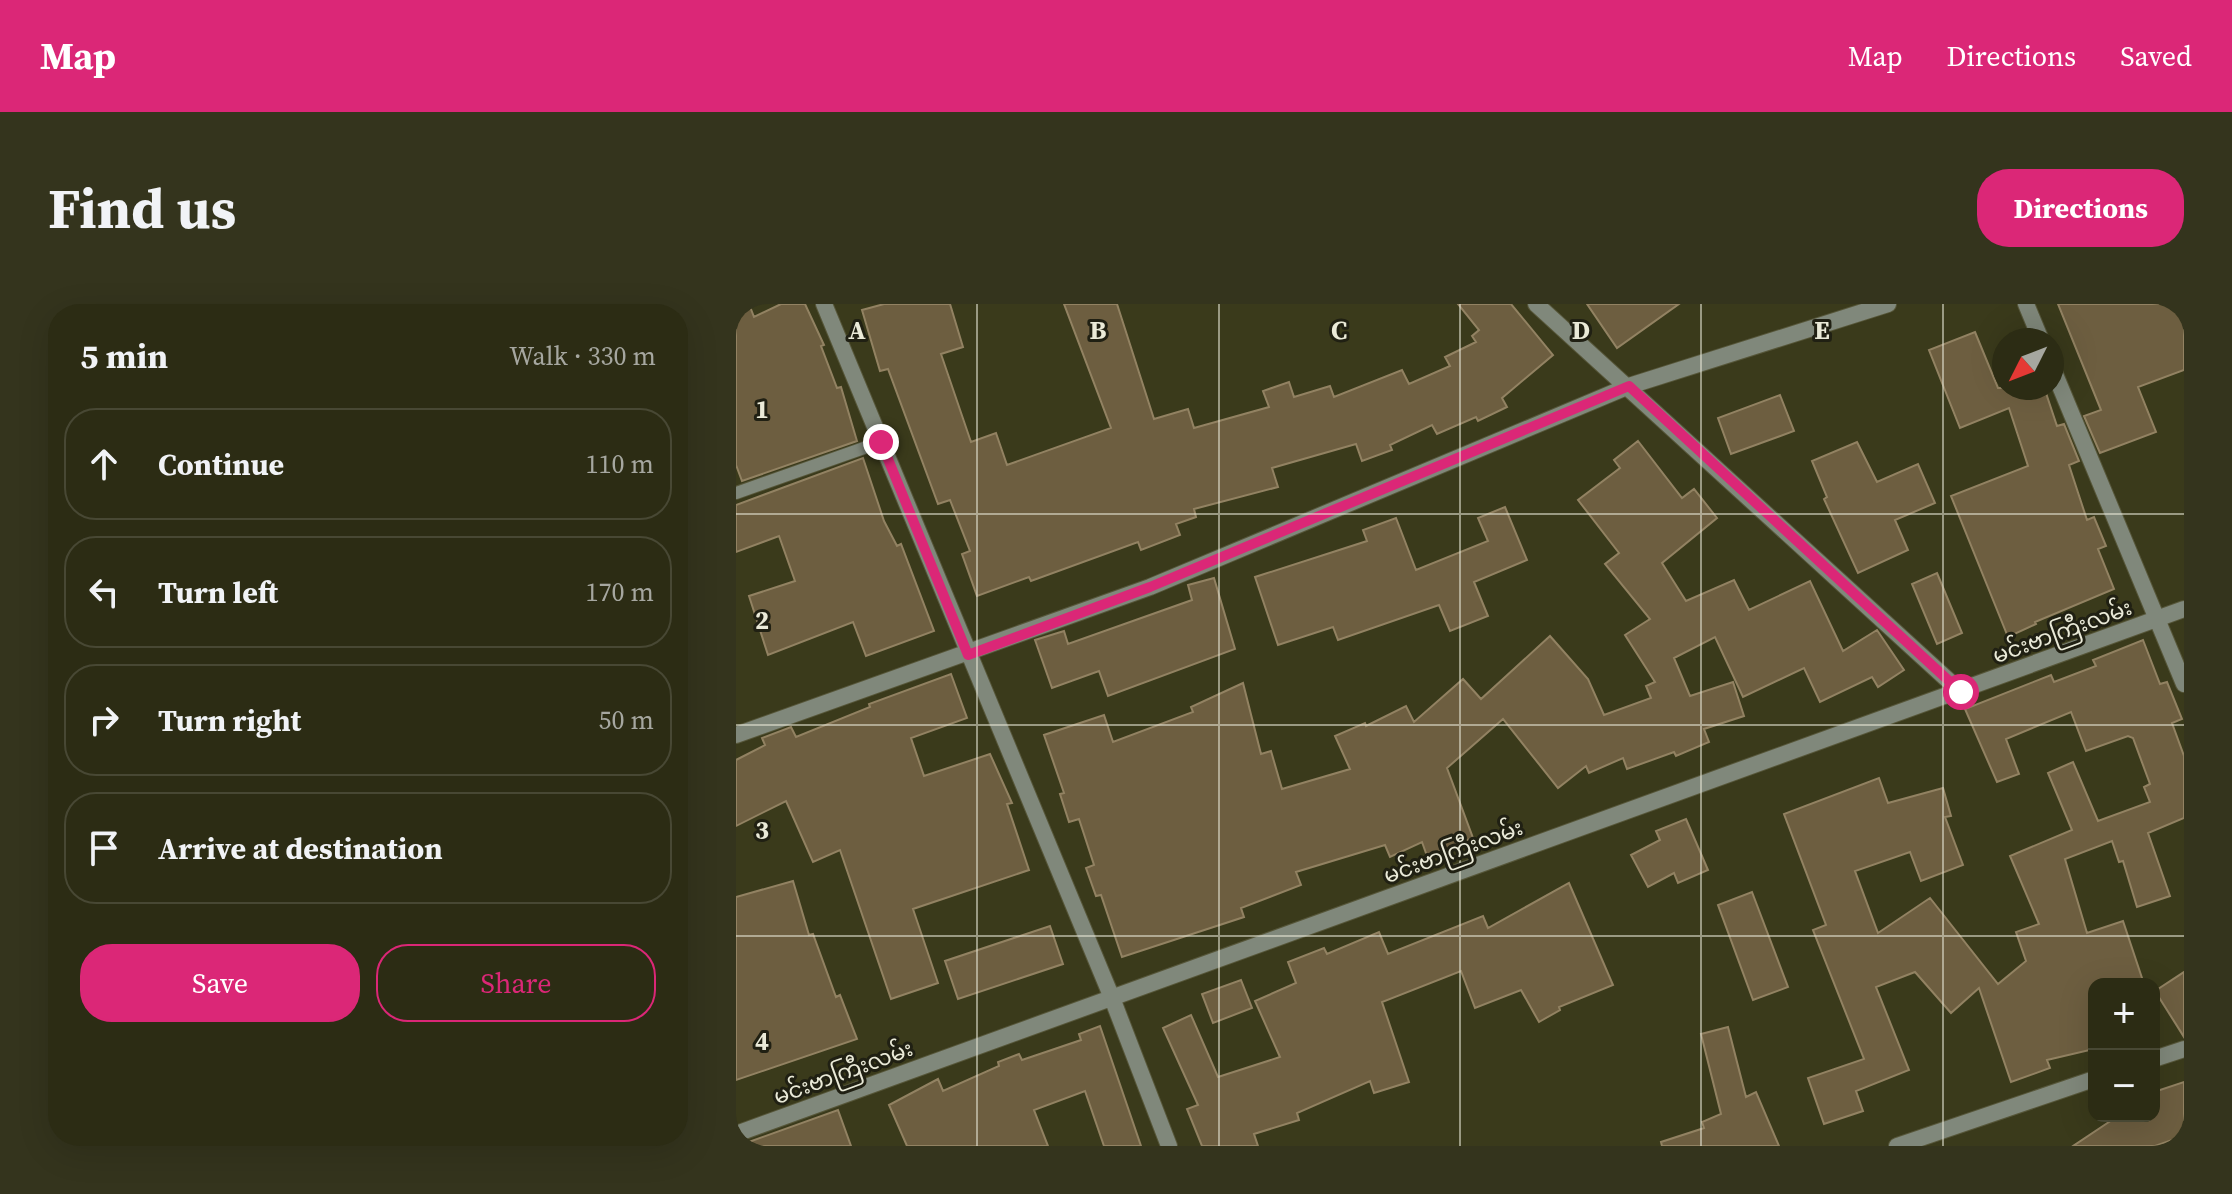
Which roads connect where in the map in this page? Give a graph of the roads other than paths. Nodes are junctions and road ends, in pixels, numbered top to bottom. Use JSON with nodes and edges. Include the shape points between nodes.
{"nodes":[{"id":1,"x":824,"y":304,"type":"edge"},
{"id":2,"x":1536,"y":304,"type":"edge"},
{"id":3,"x":1888,"y":304,"type":"edge"},
{"id":4,"x":2026,"y":304,"type":"edge"},
{"id":5,"x":2036,"y":328,"type":"edge"},
{"id":6,"x":1629,"y":386,"type":"junction"},
{"id":7,"x":2064,"y":396,"type":"edge"},
{"id":8,"x":881,"y":442,"type":"junction"},
{"id":9,"x":736,"y":493,"type":"edge"},
{"id":10,"x":2184,"y":609,"type":"edge"},
{"id":11,"x":2156,"y":620,"type":"junction"},
{"id":12,"x":968,"y":655,"type":"junction"},
{"id":13,"x":2184,"y":684,"type":"edge"},
{"id":14,"x":1961,"y":692,"type":"junction"},
{"id":15,"x":736,"y":735,"type":"edge"},
{"id":16,"x":1112,"y":998,"type":"junction"},
{"id":17,"x":2184,"y":1049,"type":"edge"},
{"id":18,"x":2160,"y":1057,"type":"edge"},
{"id":19,"x":2088,"y":1081,"type":"edge"},
{"id":20,"x":736,"y":1134,"type":"edge"},
{"id":21,"x":1169,"y":1146,"type":"edge"},
{"id":22,"x":1897,"y":1146,"type":"edge"}],
"edges":[{"from":1,"to":8,"type":"street"},
{"from":2,"to":6,"type":"street"},
{"from":3,"to":6,"type":"street"},
{"from":4,"to":5,"type":"street"},
{"from":6,"to":12,"type":"street","via":[[1150,587]]},
{"from":6,"to":14,"type":"street"},
{"from":7,"to":11,"type":"street"},
{"from":8,"to":9,"type":"lane"},
{"from":8,"to":12,"type":"street"},
{"from":10,"to":11,"type":"street","name":"မင်းဗာကြီးလမ်း"},
{"from":11,"to":13,"type":"street"},
{"from":11,"to":14,"type":"street","name":"မင်းဗာကြီးလမ်း"},
{"from":12,"to":15,"type":"street"},
{"from":12,"to":16,"type":"street"},
{"from":14,"to":16,"type":"street","name":"မင်းဗာကြီးလမ်း"},
{"from":16,"to":20,"type":"street","name":"မင်းဗာကြီးလမ်း"},
{"from":16,"to":21,"type":"street"},
{"from":17,"to":18,"type":"street"},
{"from":19,"to":22,"type":"street"}]}
